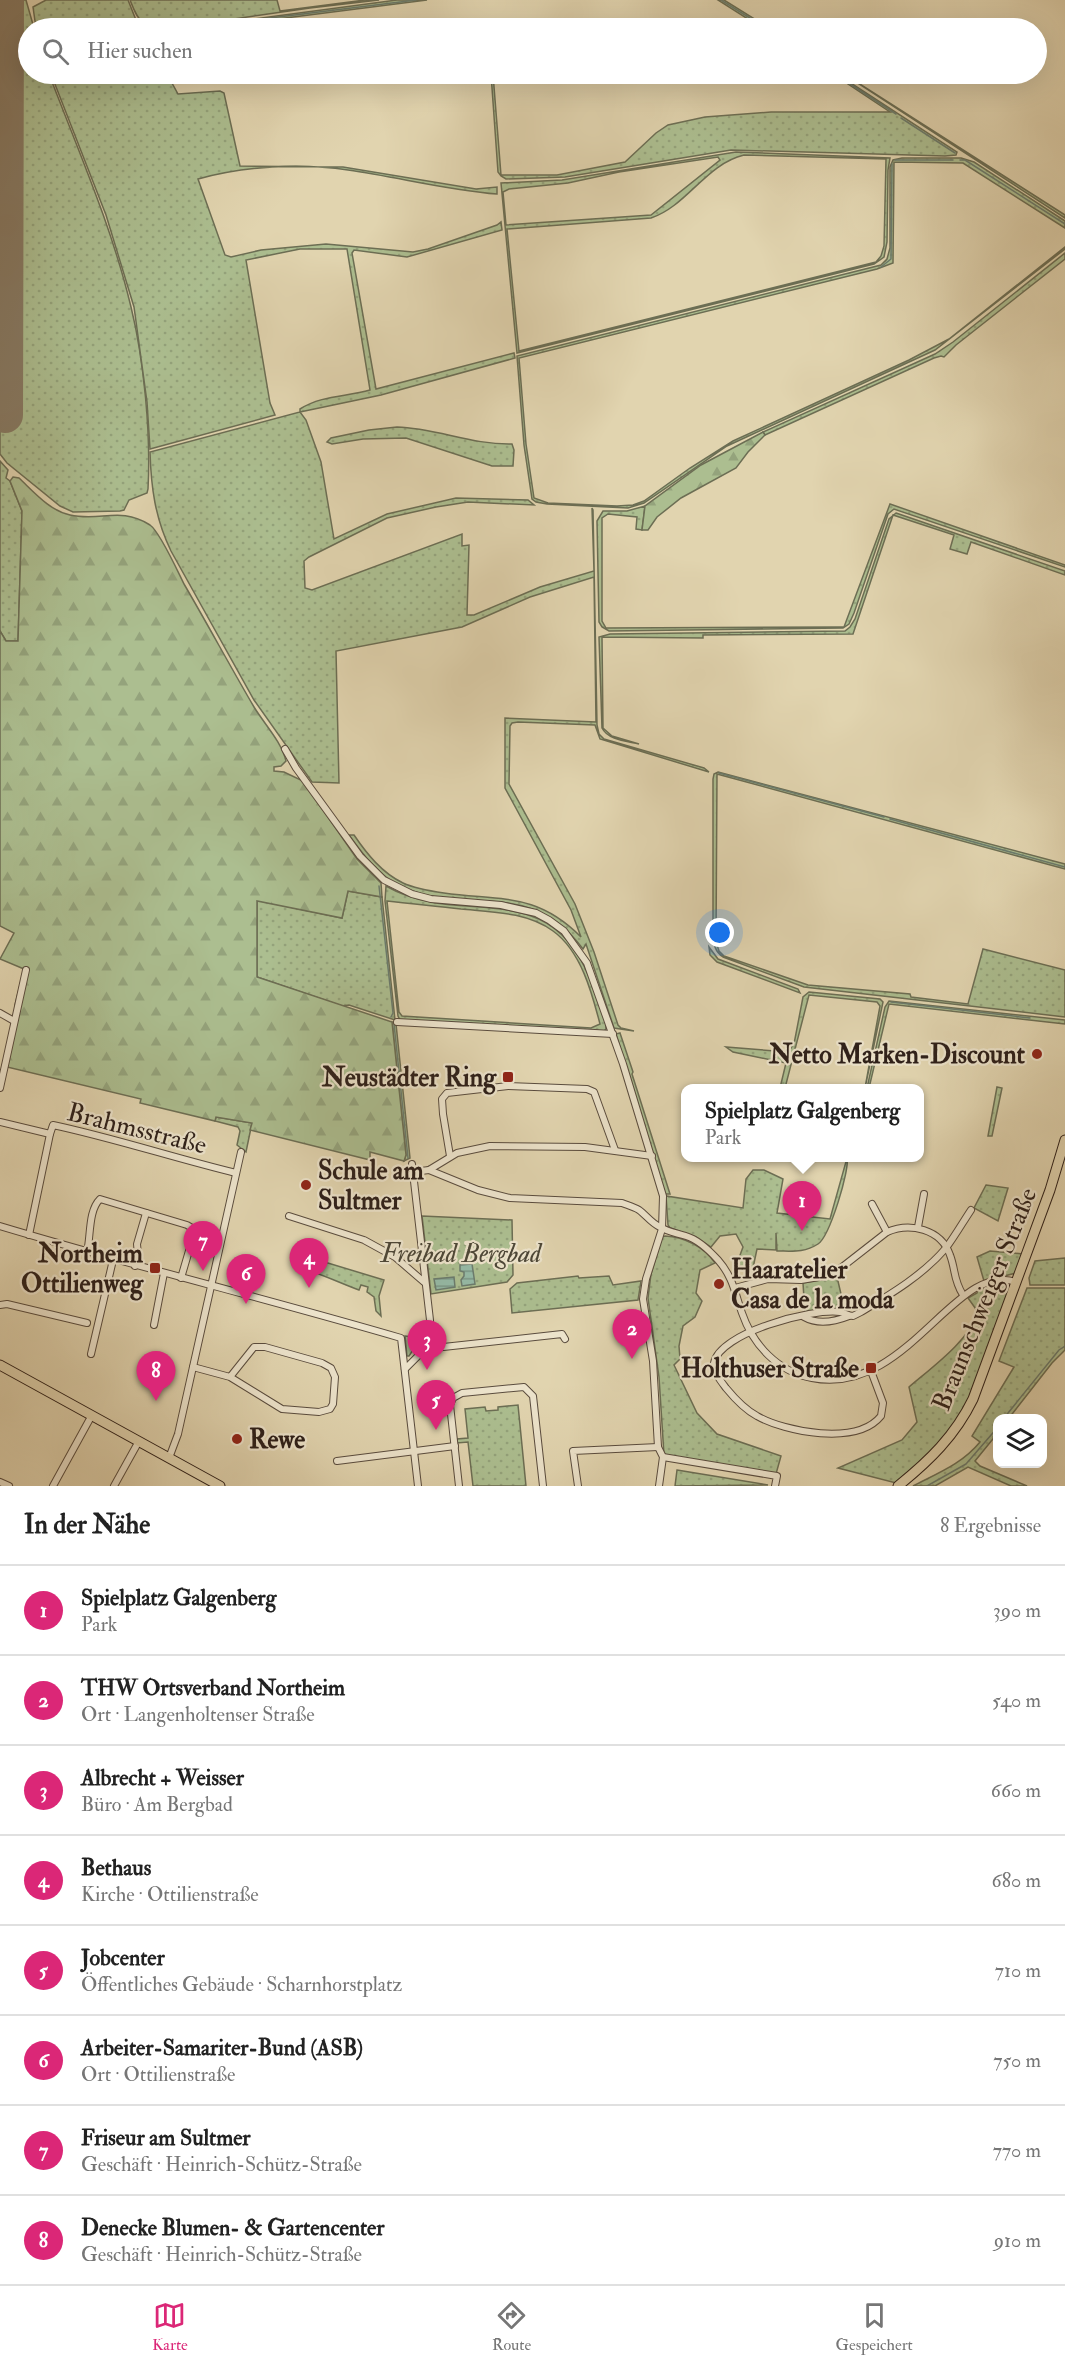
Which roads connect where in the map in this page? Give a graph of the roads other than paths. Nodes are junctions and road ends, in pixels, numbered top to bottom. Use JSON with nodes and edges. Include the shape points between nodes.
{"nodes":[{"id":1,"x":285,"y":749,"type":"dead end"},
{"id":2,"x":26,"y":970,"type":"dead end"},
{"id":3,"x":0,"y":1013,"type":"edge"},
{"id":4,"x":14,"y":1021,"type":"junction"},
{"id":5,"x":397,"y":1022,"type":"dead end"},
{"id":6,"x":613,"y":1034,"type":"junction"},
{"id":7,"x":0,"y":1088,"type":"edge"},
{"id":8,"x":0,"y":1122,"type":"edge"},
{"id":9,"x":50,"y":1134,"type":"junction"},
{"id":10,"x":1065,"y":1140,"type":"edge"},
{"id":11,"x":615,"y":1150,"type":"junction"},
{"id":12,"x":241,"y":1152,"type":"dead end"},
{"id":13,"x":450,"y":1156,"type":"junction"},
{"id":14,"x":652,"y":1156,"type":"junction"},
{"id":15,"x":412,"y":1164,"type":"dead end"},
{"id":16,"x":429,"y":1170,"type":"junction"},
{"id":17,"x":413,"y":1172,"type":"junction"},
{"id":18,"x":236,"y":1173,"type":"junction"},
{"id":19,"x":924,"y":1194,"type":"dead end"},
{"id":20,"x":872,"y":1204,"type":"dead end"},
{"id":21,"x":972,"y":1210,"type":"dead end"},
{"id":22,"x":147,"y":1213,"type":"junction"},
{"id":23,"x":289,"y":1216,"type":"dead end"},
{"id":24,"x":0,"y":1226,"type":"edge"},
{"id":25,"x":918,"y":1227,"type":"junction"},
{"id":26,"x":662,"y":1228,"type":"junction"},
{"id":27,"x":887,"y":1233,"type":"junction"},
{"id":28,"x":29,"y":1235,"type":"junction"},
{"id":29,"x":946,"y":1248,"type":"junction"},
{"id":30,"x":87,"y":1252,"type":"junction"},
{"id":31,"x":113,"y":1260,"type":"junction"},
{"id":32,"x":135,"y":1266,"type":"junction"},
{"id":33,"x":164,"y":1273,"type":"junction"},
{"id":34,"x":181,"y":1278,"type":"junction"},
{"id":35,"x":425,"y":1282,"type":"junction"},
{"id":36,"x":1016,"y":1282,"type":"junction"},
{"id":37,"x":210,"y":1285,"type":"junction"},
{"id":38,"x":735,"y":1288,"type":"junction"},
{"id":39,"x":963,"y":1295,"type":"junction"},
{"id":40,"x":0,"y":1305,"type":"edge"},
{"id":41,"x":87,"y":1323,"type":"dead end"},
{"id":42,"x":154,"y":1325,"type":"dead end"},
{"id":43,"x":751,"y":1331,"type":"junction"},
{"id":44,"x":565,"y":1339,"type":"dead end"},
{"id":45,"x":425,"y":1349,"type":"junction"},
{"id":46,"x":91,"y":1354,"type":"dead end"},
{"id":47,"x":193,"y":1367,"type":"junction"},
{"id":48,"x":1,"y":1368,"type":"edge"},
{"id":49,"x":405,"y":1369,"type":"junction"},
{"id":50,"x":871,"y":1371,"type":"junction"},
{"id":51,"x":230,"y":1377,"type":"junction"},
{"id":52,"x":92,"y":1415,"type":"junction"},
{"id":53,"x":139,"y":1441,"type":"junction"},
{"id":54,"x":455,"y":1446,"type":"junction"},
{"id":55,"x":658,"y":1447,"type":"junction"},
{"id":56,"x":414,"y":1450,"type":"junction"},
{"id":57,"x":663,"y":1457,"type":"junction"},
{"id":58,"x":169,"y":1458,"type":"junction"},
{"id":59,"x":338,"y":1461,"type":"dead end"},
{"id":60,"x":0,"y":1482,"type":"edge"},
{"id":61,"x":9,"y":1486,"type":"edge"},
{"id":62,"x":53,"y":1486,"type":"edge"},
{"id":63,"x":114,"y":1486,"type":"edge"},
{"id":64,"x":220,"y":1486,"type":"edge"},
{"id":65,"x":418,"y":1486,"type":"edge"},
{"id":66,"x":459,"y":1486,"type":"edge"},
{"id":67,"x":543,"y":1486,"type":"edge"},
{"id":68,"x":578,"y":1486,"type":"edge"},
{"id":69,"x":659,"y":1486,"type":"edge"},
{"id":70,"x":775,"y":1486,"type":"edge"},
{"id":71,"x":898,"y":1486,"type":"edge"}],
"edges":[{"from":1,"to":6,"type":"street","via":[[360,856],[384,880],[431,899],[527,910],[564,932],[587,963]]},
{"from":2,"to":4,"type":"street"},
{"from":3,"to":4,"type":"street"},
{"from":4,"to":7,"type":"street"},
{"from":5,"to":6,"type":"street"},
{"from":6,"to":14,"type":"street"},
{"from":8,"to":9,"type":"street","name":"Brahmsstraße"},
{"from":9,"to":18,"type":"street","name":"Brahmsstraße","via":[[52,1125],[103,1135]]},
{"from":9,"to":28,"type":"street"},
{"from":10,"to":36,"type":"main road","name":"Braunschweiger Straße"},
{"from":11,"to":13,"type":"street","via":[[490,1146]]},
{"from":11,"to":13,"type":"street","via":[[594,1092],[508,1086],[447,1094],[442,1099]]},
{"from":11,"to":14,"type":"street"},
{"from":12,"to":18,"type":"street"},
{"from":13,"to":16,"type":"street"},
{"from":14,"to":26,"type":"street","via":[[663,1196]]},
{"from":15,"to":17,"type":"street"},
{"from":16,"to":17,"type":"street"},
{"from":16,"to":26,"type":"street","via":[[478,1190],[510,1197],[622,1203],[638,1209]]},
{"from":17,"to":35,"type":"street"},
{"from":18,"to":37,"type":"street"},
{"from":19,"to":25,"type":"street"},
{"from":20,"to":27,"type":"street"},
{"from":21,"to":29,"type":"street"},
{"from":22,"to":30,"type":"street","via":[[100,1199],[91,1221]]},
{"from":22,"to":32,"type":"street"},
{"from":22,"to":34,"type":"street","via":[[192,1228],[193,1238]]},
{"from":23,"to":35,"type":"street","via":[[364,1240],[395,1257]]},
{"from":24,"to":28,"type":"street"},
{"from":25,"to":27,"type":"street"},
{"from":25,"to":29,"type":"street","via":[[933,1234]]},
{"from":26,"to":38,"type":"street","via":[[693,1238],[708,1249],[729,1274]]},
{"from":26,"to":55,"type":"street","via":[[643,1299],[654,1361]]},
{"from":27,"to":38,"type":"street","via":[[825,1276],[801,1281],[768,1279]]},
{"from":28,"to":30,"type":"street"},
{"from":29,"to":39,"type":"street"},
{"from":29,"to":43,"type":"street","via":[[912,1279],[861,1312],[804,1317]]},
{"from":30,"to":31,"type":"street"},
{"from":31,"to":32,"type":"street"},
{"from":31,"to":46,"type":"street"},
{"from":32,"to":33,"type":"street"},
{"from":33,"to":34,"type":"street"},
{"from":33,"to":42,"type":"street"},
{"from":34,"to":37,"type":"street"},
{"from":35,"to":45,"type":"street","via":[[430,1326]]},
{"from":36,"to":39,"type":"street","via":[[987,1282]]},
{"from":36,"to":71,"type":"main road","name":"Braunschweiger Straße","via":[[965,1414],[936,1453]]},
{"from":37,"to":47,"type":"street"},
{"from":37,"to":49,"type":"street","via":[[401,1338]]},
{"from":38,"to":43,"type":"street","via":[[741,1313]]},
{"from":39,"to":50,"type":"street","via":[[901,1353]]},
{"from":40,"to":41,"type":"street"},
{"from":43,"to":50,"type":"street","via":[[773,1360],[799,1375],[840,1380]]},
{"from":43,"to":50,"type":"street","via":[[718,1352],[714,1368],[741,1404],[768,1421],[820,1434],[853,1431],[871,1424],[881,1416],[884,1406]]},
{"from":44,"to":45,"type":"street","via":[[562,1334]]},
{"from":45,"to":49,"type":"street"},
{"from":47,"to":51,"type":"street"},
{"from":47,"to":58,"type":"street"},
{"from":48,"to":52,"type":"main road"},
{"from":49,"to":56,"type":"street"},
{"from":51,"to":51,"type":"street","via":[[282,1409],[319,1412],[333,1404],[335,1377],[331,1368],[265,1347],[254,1347]]},
{"from":52,"to":53,"type":"main road"},
{"from":52,"to":62,"type":"street"},
{"from":53,"to":58,"type":"main road"},
{"from":53,"to":63,"type":"street"},
{"from":54,"to":56,"type":"street"},
{"from":54,"to":66,"type":"street"},
{"from":54,"to":67,"type":"street","via":[[450,1405],[456,1395],[525,1387],[533,1396]]},
{"from":55,"to":57,"type":"street"},
{"from":55,"to":68,"type":"street","via":[[573,1451]]},
{"from":56,"to":59,"type":"street"},
{"from":56,"to":65,"type":"street"},
{"from":57,"to":69,"type":"street"},
{"from":57,"to":70,"type":"street","via":[[777,1476]]},
{"from":58,"to":64,"type":"main road"},
{"from":60,"to":61,"type":"street"}]}
